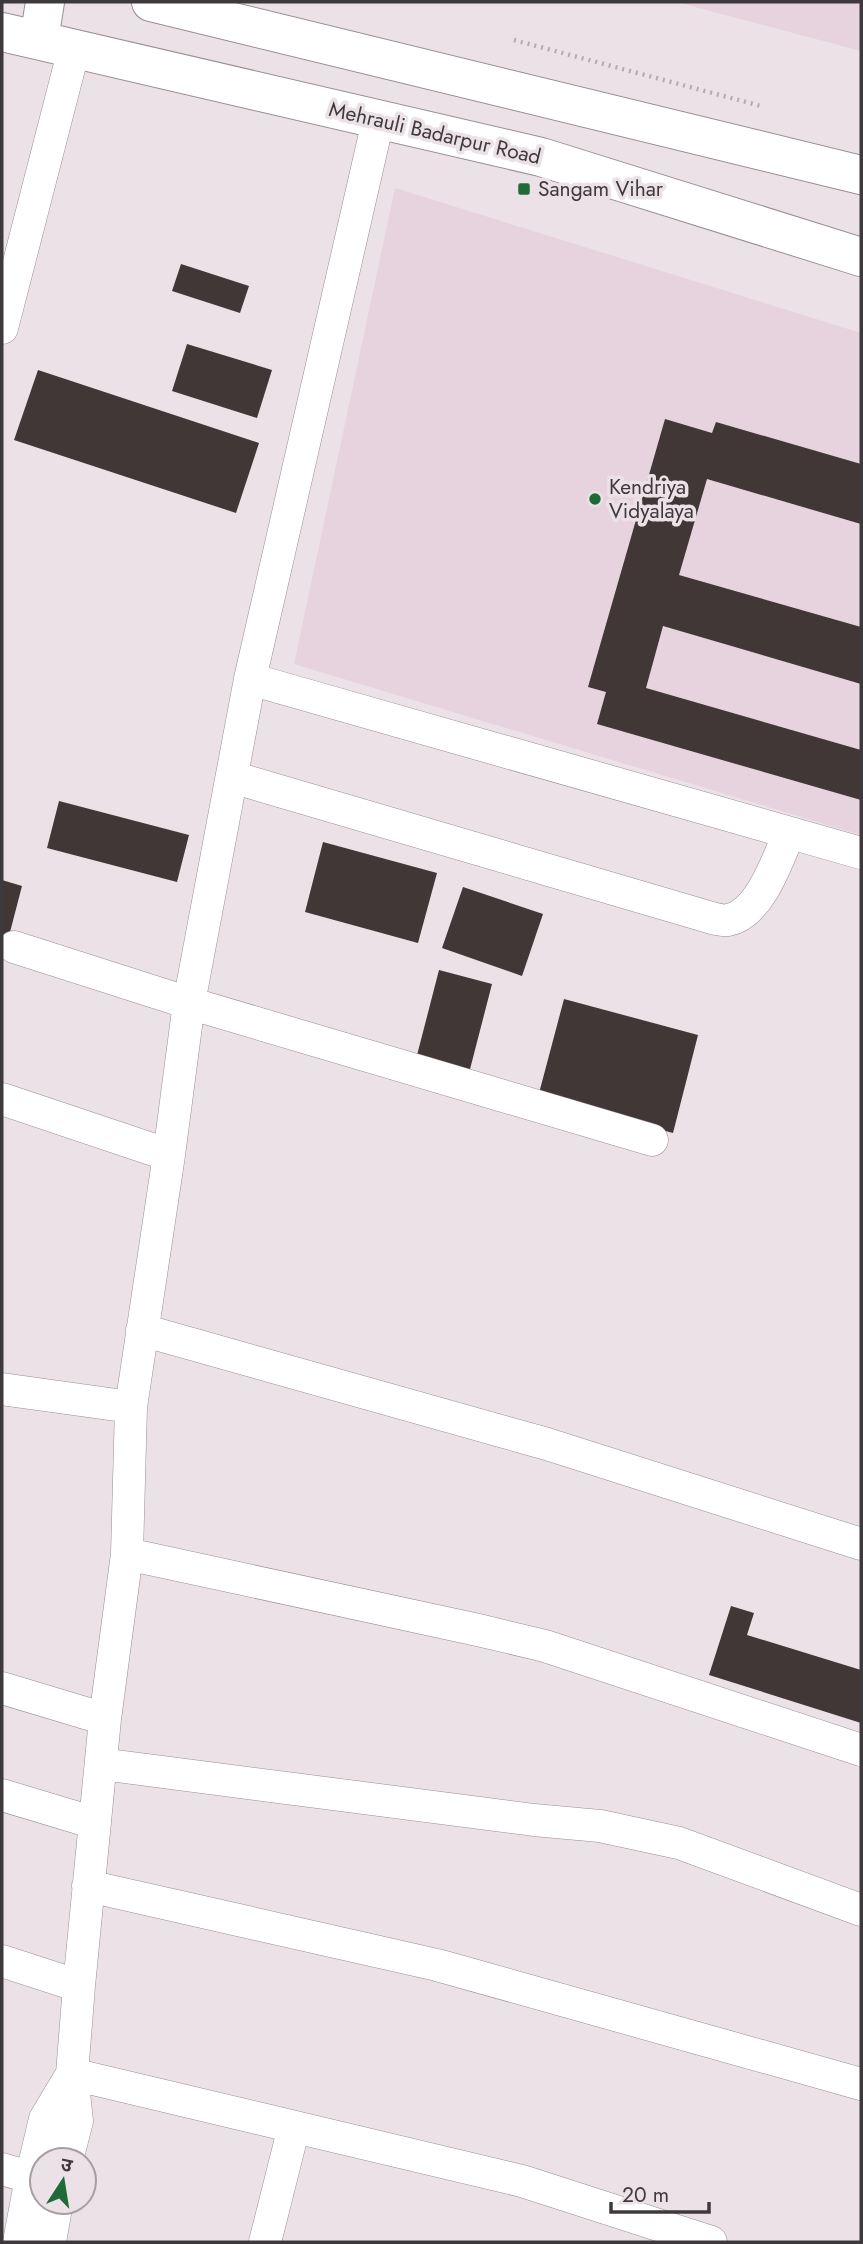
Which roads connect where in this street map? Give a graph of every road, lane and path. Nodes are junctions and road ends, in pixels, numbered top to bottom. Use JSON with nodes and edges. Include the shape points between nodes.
{"nodes":[{"id":1,"x":45,"y":2,"type":"edge"},
{"id":2,"x":151,"y":2,"type":"edge"},
{"id":3,"x":2,"y":32,"type":"edge"},
{"id":4,"x":513,"y":40,"type":"dead end"},
{"id":5,"x":57,"y":44,"type":"junction"},
{"id":6,"x":761,"y":106,"type":"dead end"},
{"id":7,"x":379,"y":121,"type":"junction"},
{"id":8,"x":861,"y":175,"type":"edge"},
{"id":9,"x":861,"y":257,"type":"edge"},
{"id":10,"x":2,"y":328,"type":"edge"},
{"id":11,"x":250,"y":679,"type":"junction"},
{"id":12,"x":232,"y":777,"type":"junction"},
{"id":13,"x":789,"y":833,"type":"junction"},
{"id":14,"x":861,"y":853,"type":"edge"},
{"id":15,"x":14,"y":947,"type":"dead end"},
{"id":16,"x":189,"y":1003,"type":"junction"},
{"id":17,"x":2,"y":1099,"type":"edge"},
{"id":18,"x":652,"y":1140,"type":"dead end"},
{"id":19,"x":169,"y":1155,"type":"junction"},
{"id":20,"x":142,"y":1330,"type":"junction"},
{"id":21,"x":2,"y":1389,"type":"edge"},
{"id":22,"x":131,"y":1407,"type":"junction"},
{"id":23,"x":861,"y":1544,"type":"edge"},
{"id":24,"x":127,"y":1554,"type":"junction"},
{"id":25,"x":2,"y":1688,"type":"edge"},
{"id":26,"x":104,"y":1719,"type":"junction"},
{"id":27,"x":861,"y":1750,"type":"edge"},
{"id":28,"x":101,"y":1764,"type":"junction"},
{"id":29,"x":2,"y":1795,"type":"edge"},
{"id":30,"x":95,"y":1823,"type":"junction"},
{"id":31,"x":88,"y":1886,"type":"junction"},
{"id":32,"x":861,"y":1910,"type":"edge"},
{"id":33,"x":2,"y":1961,"type":"edge"},
{"id":34,"x":79,"y":1986,"type":"junction"},
{"id":35,"x":72,"y":2074,"type":"junction"},
{"id":36,"x":861,"y":2084,"type":"edge"},
{"id":37,"x":294,"y":2127,"type":"junction"},
{"id":38,"x":71,"y":2146,"type":"edge"},
{"id":39,"x":25,"y":2176,"type":"edge"},
{"id":40,"x":55,"y":2216,"type":"edge"},
{"id":41,"x":19,"y":2242,"type":"edge"},
{"id":42,"x":50,"y":2242,"type":"edge"},
{"id":43,"x":265,"y":2242,"type":"edge"},
{"id":44,"x":711,"y":2242,"type":"edge"}],
"edges":[{"from":1,"to":5,"type":"main road"},
{"from":2,"to":8,"type":"main road"},
{"from":3,"to":5,"type":"main road","name":"Mehrauli Badarpur Road"},
{"from":4,"to":6,"type":"path"},
{"from":5,"to":7,"type":"main road","name":"Mehrauli Badarpur Road"},
{"from":5,"to":10,"type":"street"},
{"from":7,"to":9,"type":"main road","name":"Mehrauli Badarpur Road","via":[[541,157]]},
{"from":7,"to":11,"type":"street"},
{"from":11,"to":12,"type":"street"},
{"from":11,"to":13,"type":"street"},
{"from":12,"to":13,"type":"street","via":[[728,920],[746,911],[768,883]]},
{"from":12,"to":16,"type":"street"},
{"from":13,"to":14,"type":"street"},
{"from":15,"to":16,"type":"street"},
{"from":16,"to":18,"type":"street"},
{"from":16,"to":19,"type":"street"},
{"from":17,"to":19,"type":"street"},
{"from":19,"to":20,"type":"street"},
{"from":20,"to":22,"type":"street"},
{"from":20,"to":23,"type":"street","via":[[547,1444]]},
{"from":21,"to":22,"type":"street"},
{"from":22,"to":24,"type":"street"},
{"from":24,"to":26,"type":"street"},
{"from":24,"to":27,"type":"street","via":[[545,1646]]},
{"from":25,"to":26,"type":"street"},
{"from":26,"to":28,"type":"street"},
{"from":28,"to":30,"type":"street"},
{"from":28,"to":32,"type":"street","via":[[612,1828],[679,1843]]},
{"from":29,"to":30,"type":"street"},
{"from":30,"to":31,"type":"street"},
{"from":31,"to":34,"type":"street"},
{"from":31,"to":36,"type":"street","via":[[437,1965]]},
{"from":33,"to":34,"type":"street"},
{"from":34,"to":35,"type":"street"},
{"from":35,"to":37,"type":"street"},
{"from":35,"to":38,"type":"street","via":[[77,2121]]},
{"from":35,"to":39,"type":"street","via":[[45,2119]]},
{"from":37,"to":43,"type":"street"},
{"from":37,"to":44,"type":"street","via":[[522,2181]]},
{"from":39,"to":41,"type":"street"},
{"from":40,"to":42,"type":"street"}]}
